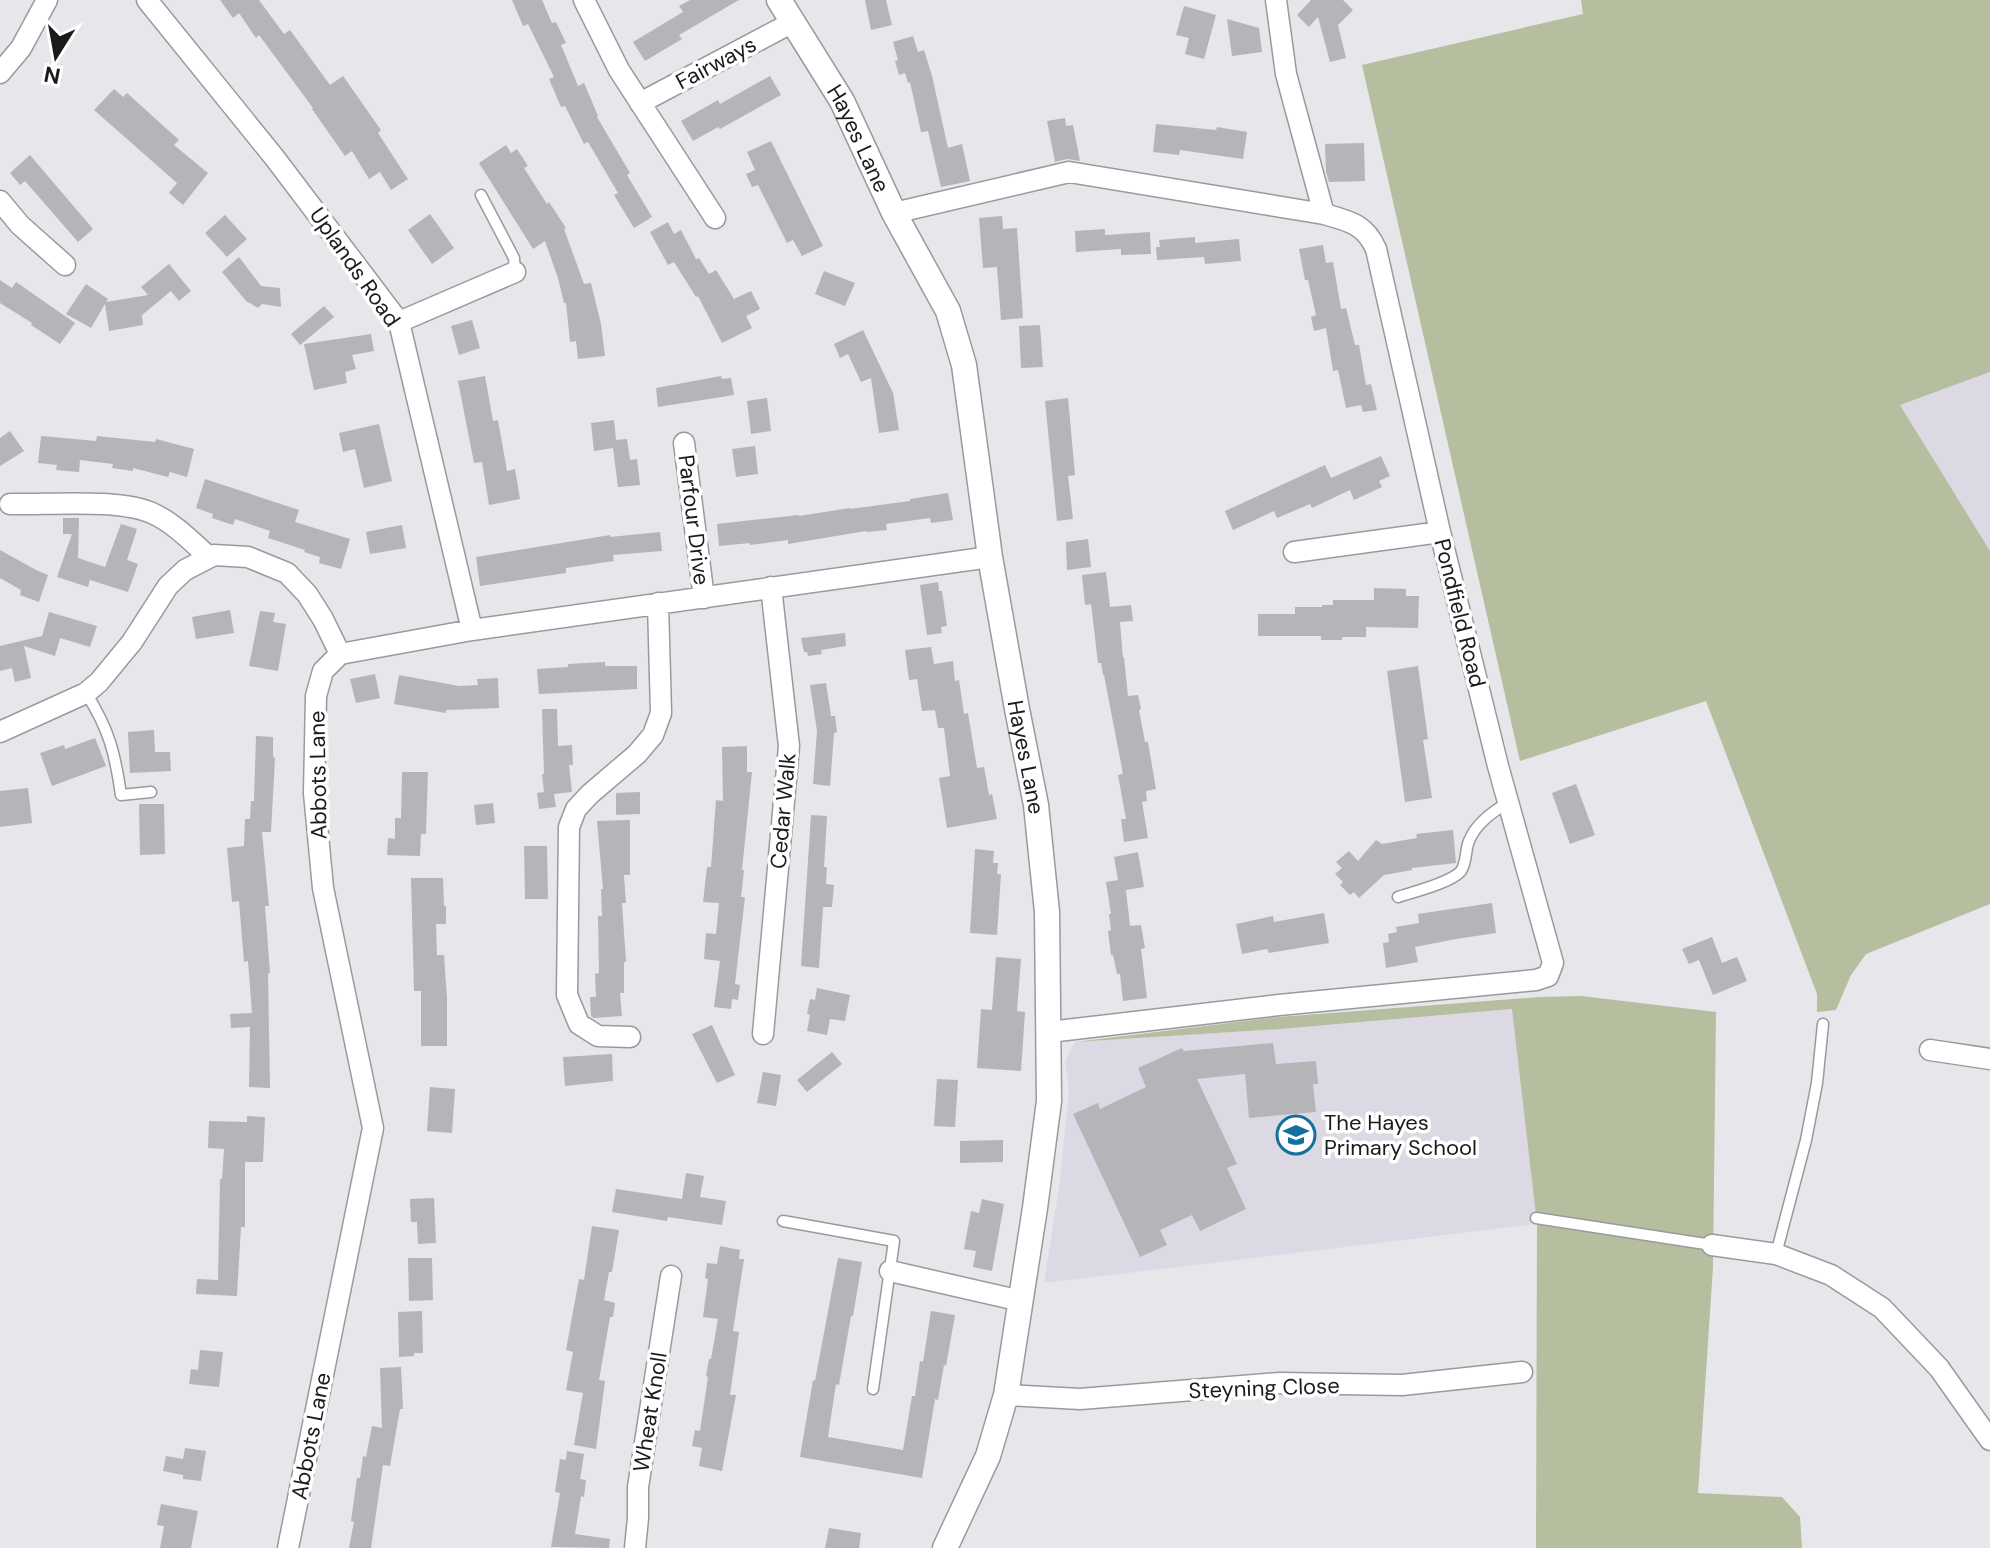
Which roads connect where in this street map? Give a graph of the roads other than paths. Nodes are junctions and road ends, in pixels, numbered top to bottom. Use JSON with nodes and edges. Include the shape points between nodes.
{"nodes":[{"id":1,"x":47,"y":0,"type":"edge"},
{"id":2,"x":147,"y":0,"type":"edge"},
{"id":3,"x":584,"y":0,"type":"edge"},
{"id":4,"x":779,"y":0,"type":"edge"},
{"id":5,"x":1276,"y":0,"type":"edge"},
{"id":6,"x":793,"y":22,"type":"junction"},
{"id":7,"x":0,"y":73,"type":"edge"},
{"id":8,"x":640,"y":103,"type":"junction"},
{"id":9,"x":481,"y":195,"type":"dead end"},
{"id":10,"x":0,"y":201,"type":"edge"},
{"id":11,"x":894,"y":213,"type":"junction"},
{"id":12,"x":1324,"y":214,"type":"junction"},
{"id":13,"x":715,"y":218,"type":"dead end"},
{"id":14,"x":65,"y":265,"type":"dead end"},
{"id":15,"x":515,"y":272,"type":"joint"},
{"id":16,"x":399,"y":322,"type":"junction"},
{"id":17,"x":684,"y":443,"type":"dead end"},
{"id":18,"x":10,"y":504,"type":"dead end"},
{"id":19,"x":1440,"y":532,"type":"junction"},
{"id":20,"x":1294,"y":552,"type":"dead end"},
{"id":21,"x":209,"y":557,"type":"junction"},
{"id":22,"x":990,"y":557,"type":"junction"},
{"id":23,"x":771,"y":587,"type":"junction"},
{"id":24,"x":704,"y":598,"type":"junction"},
{"id":25,"x":658,"y":603,"type":"junction"},
{"id":26,"x":472,"y":630,"type":"junction"},
{"id":27,"x":340,"y":654,"type":"junction"},
{"id":28,"x":86,"y":693,"type":"junction"},
{"id":29,"x":0,"y":732,"type":"edge"},
{"id":30,"x":151,"y":792,"type":"dead end"},
{"id":31,"x":1508,"y":802,"type":"junction"},
{"id":32,"x":1398,"y":897,"type":"dead end"},
{"id":33,"x":1823,"y":1024,"type":"dead end"},
{"id":34,"x":1049,"y":1032,"type":"junction"},
{"id":35,"x":763,"y":1034,"type":"dead end"},
{"id":36,"x":630,"y":1037,"type":"dead end"},
{"id":37,"x":1930,"y":1050,"type":"dead end"},
{"id":38,"x":1990,"y":1059,"type":"edge"},
{"id":39,"x":1536,"y":1218,"type":"dead end"},
{"id":40,"x":783,"y":1221,"type":"dead end"},
{"id":41,"x":1712,"y":1245,"type":"joint"},
{"id":42,"x":1776,"y":1254,"type":"junction"},
{"id":43,"x":890,"y":1271,"type":"junction"},
{"id":44,"x":671,"y":1276,"type":"dead end"},
{"id":45,"x":1021,"y":1301,"type":"junction"},
{"id":46,"x":1522,"y":1372,"type":"dead end"},
{"id":47,"x":873,"y":1389,"type":"dead end"},
{"id":48,"x":1006,"y":1395,"type":"junction"},
{"id":49,"x":1990,"y":1440,"type":"edge"},
{"id":50,"x":288,"y":1548,"type":"edge"},
{"id":51,"x":635,"y":1548,"type":"edge"},
{"id":52,"x":945,"y":1548,"type":"edge"}],
"edges":[{"from":1,"to":7,"type":"street","via":[[21,48]]},
{"from":2,"to":16,"type":"street","name":"Uplands Road"},
{"from":3,"to":8,"type":"street"},
{"from":4,"to":6,"type":"street","name":"Hayes Lane"},
{"from":5,"to":12,"type":"street","via":[[1286,74]]},
{"from":6,"to":8,"type":"street","name":"Fairways"},
{"from":6,"to":11,"type":"street","name":"Hayes Lane","via":[[842,101]]},
{"from":8,"to":13,"type":"street"},
{"from":9,"to":15,"type":"lane","via":[[514,258]]},
{"from":10,"to":14,"type":"street"},
{"from":11,"to":12,"type":"street","name":"Pondfield Road","via":[[1069,172]]},
{"from":11,"to":22,"type":"street","name":"Hayes Lane","via":[[948,311],[964,365]]},
{"from":12,"to":19,"type":"street","name":"Pondfield Road","via":[[1360,227],[1376,249]]},
{"from":15,"to":16,"type":"street"},
{"from":16,"to":26,"type":"street","name":"Uplands Road"},
{"from":17,"to":24,"type":"street","name":"Parfour Drive"},
{"from":18,"to":21,"type":"street","via":[[132,507],[155,514]]},
{"from":19,"to":20,"type":"street"},
{"from":19,"to":31,"type":"street","name":"Pondfield Road"},
{"from":21,"to":27,"type":"street","via":[[248,557],[287,573],[307,594]]},
{"from":21,"to":28,"type":"street","via":[[168,586],[132,642]]},
{"from":22,"to":23,"type":"street"},
{"from":22,"to":34,"type":"street","name":"Hayes Lane","via":[[1036,805],[1047,912]]},
{"from":23,"to":24,"type":"street"},
{"from":23,"to":35,"type":"street","name":"Cedar Walk","via":[[789,746]]},
{"from":24,"to":25,"type":"street"},
{"from":25,"to":26,"type":"street"},
{"from":25,"to":36,"type":"street","via":[[661,713],[653,735],[576,809],[569,827],[567,995],[579,1024],[598,1036]]},
{"from":26,"to":27,"type":"street"},
{"from":27,"to":50,"type":"street","name":"Abbots Lane","via":[[323,671],[316,696],[314,793],[323,888],[373,1128]]},
{"from":28,"to":29,"type":"street"},
{"from":28,"to":30,"type":"lane","via":[[102,717],[121,795]]},
{"from":31,"to":32,"type":"lane","via":[[1484,819],[1469,839],[1460,872]]},
{"from":31,"to":34,"type":"street","name":"Pondfield Road","via":[[1553,963],[1548,976]]},
{"from":33,"to":42,"type":"lane","via":[[1806,1140]]},
{"from":34,"to":45,"type":"street","name":"Hayes Lane","via":[[1049,1101]]},
{"from":37,"to":38,"type":"street"},
{"from":39,"to":41,"type":"lane"},
{"from":40,"to":43,"type":"lane","via":[[894,1241]]},
{"from":41,"to":42,"type":"street"},
{"from":42,"to":49,"type":"street","via":[[1831,1275],[1882,1308],[1939,1368]]},
{"from":43,"to":45,"type":"street"},
{"from":43,"to":47,"type":"lane"},
{"from":44,"to":51,"type":"street","name":"Wheat Knoll","via":[[638,1487]]},
{"from":45,"to":48,"type":"street","name":"Hayes Lane"},
{"from":46,"to":48,"type":"street","name":"Steyning Close","via":[[1402,1385],[1280,1383],[1080,1399]]},
{"from":48,"to":52,"type":"street","name":"Hayes Lane","via":[[988,1456]]}]}
